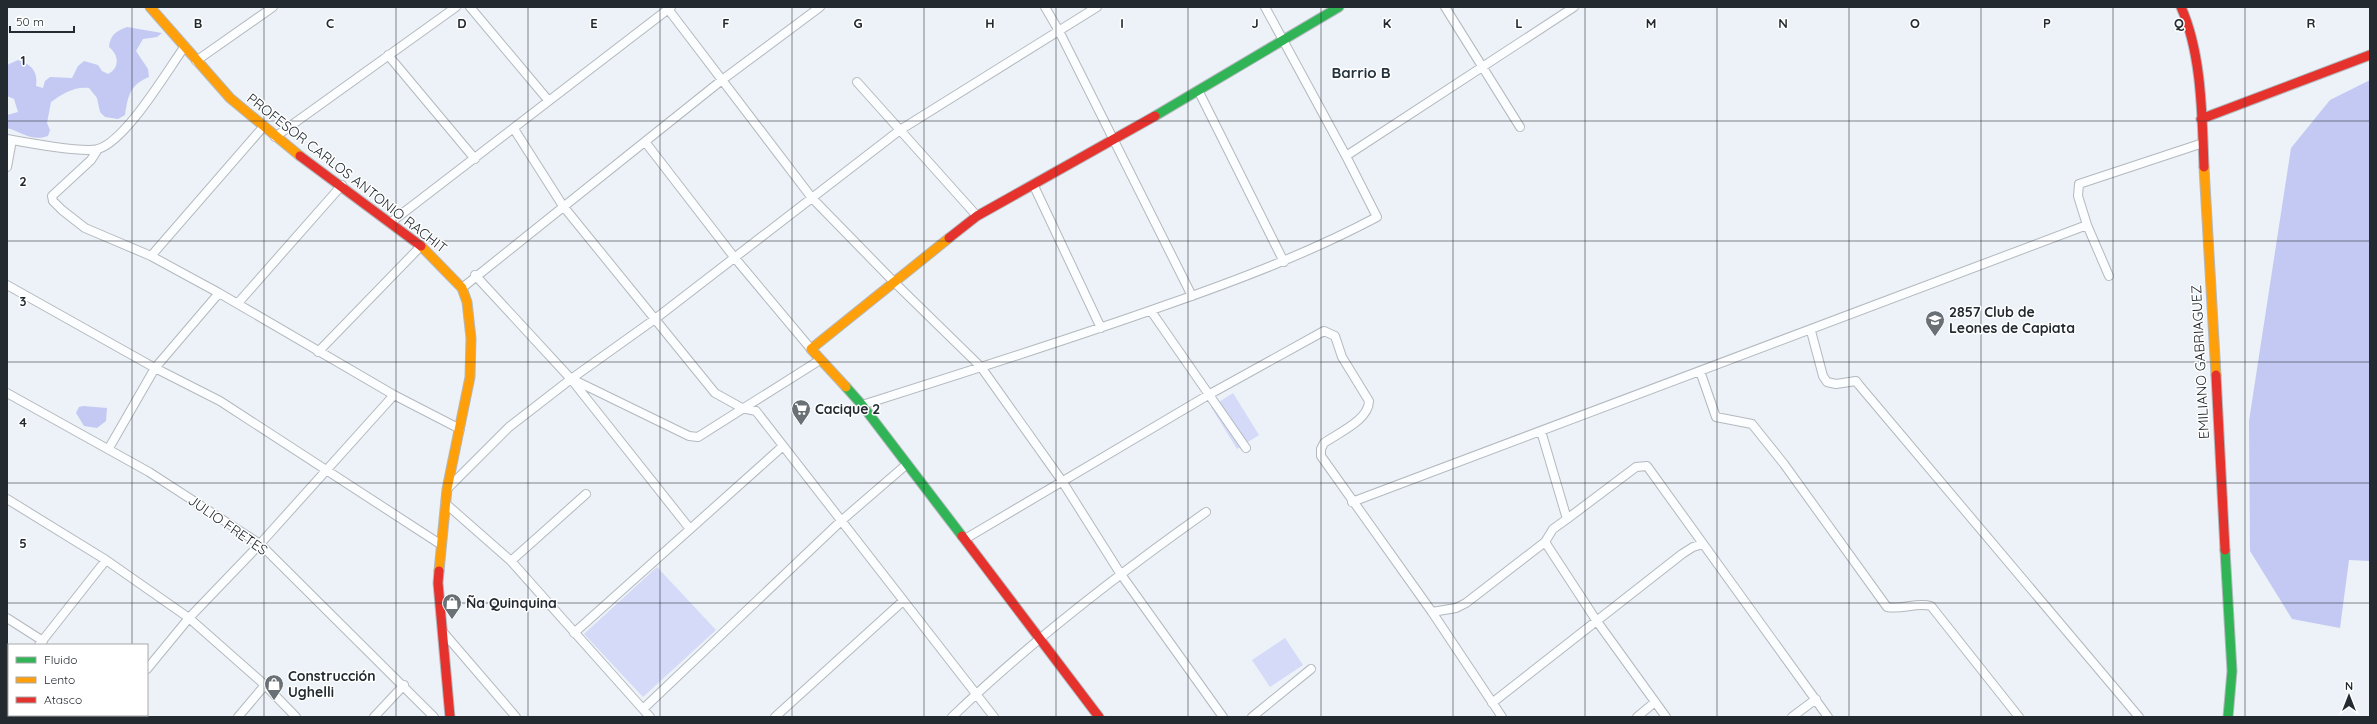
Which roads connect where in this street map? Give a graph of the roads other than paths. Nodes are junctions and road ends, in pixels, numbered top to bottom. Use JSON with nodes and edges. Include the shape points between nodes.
{"nodes":[{"id":1,"x":150,"y":7,"type":"edge"},
{"id":2,"x":273,"y":7,"type":"edge"},
{"id":3,"x":470,"y":7,"type":"edge"},
{"id":4,"x":820,"y":7,"type":"edge"},
{"id":5,"x":1044,"y":7,"type":"edge"},
{"id":6,"x":1097,"y":7,"type":"edge"},
{"id":7,"x":1265,"y":7,"type":"edge"},
{"id":8,"x":1340,"y":7,"type":"edge"},
{"id":9,"x":1444,"y":7,"type":"edge"},
{"id":10,"x":1574,"y":7,"type":"edge"},
{"id":11,"x":2181,"y":7,"type":"edge"},
{"id":12,"x":453,"y":8,"type":"edge"},
{"id":13,"x":670,"y":8,"type":"edge"},
{"id":14,"x":1060,"y":31,"type":"junction"},
{"id":15,"x":1283,"y":43,"type":"junction"},
{"id":16,"x":185,"y":46,"type":"junction"},
{"id":17,"x":2370,"y":55,"type":"edge"},
{"id":18,"x":388,"y":56,"type":"junction"},
{"id":19,"x":196,"y":61,"type":"junction"},
{"id":20,"x":1481,"y":67,"type":"junction"},
{"id":21,"x":722,"y":80,"type":"junction"},
{"id":22,"x":857,"y":82,"type":"dead end"},
{"id":23,"x":1199,"y":92,"type":"junction"},
{"id":24,"x":548,"y":100,"type":"junction"},
{"id":25,"x":2200,"y":119,"type":"junction"},
{"id":26,"x":264,"y":126,"type":"junction"},
{"id":27,"x":1520,"y":127,"type":"dead end"},
{"id":28,"x":514,"y":129,"type":"junction"},
{"id":29,"x":900,"y":130,"type":"junction"},
{"id":30,"x":275,"y":137,"type":"junction"},
{"id":31,"x":10,"y":140,"type":"edge"},
{"id":32,"x":1115,"y":140,"type":"junction"},
{"id":33,"x":646,"y":143,"type":"junction"},
{"id":34,"x":2203,"y":144,"type":"junction"},
{"id":35,"x":98,"y":149,"type":"junction"},
{"id":36,"x":1346,"y":156,"type":"junction"},
{"id":37,"x":475,"y":159,"type":"junction"},
{"id":38,"x":7,"y":167,"type":"edge"},
{"id":39,"x":1033,"y":184,"type":"junction"},
{"id":40,"x":342,"y":185,"type":"junction"},
{"id":41,"x":812,"y":198,"type":"junction"},
{"id":42,"x":563,"y":206,"type":"junction"},
{"id":43,"x":977,"y":216,"type":"junction"},
{"id":44,"x":390,"y":223,"type":"junction"},
{"id":45,"x":2087,"y":225,"type":"junction"},
{"id":46,"x":421,"y":246,"type":"junction"},
{"id":47,"x":150,"y":256,"type":"junction"},
{"id":48,"x":734,"y":257,"type":"junction"},
{"id":49,"x":1284,"y":262,"type":"junction"},
{"id":50,"x":475,"y":275,"type":"junction"},
{"id":51,"x":2109,"y":276,"type":"dead end"},
{"id":52,"x":894,"y":282,"type":"junction"},
{"id":53,"x":7,"y":285,"type":"edge"},
{"id":54,"x":462,"y":288,"type":"junction"},
{"id":55,"x":219,"y":293,"type":"junction"},
{"id":56,"x":1192,"y":296,"type":"junction"},
{"id":57,"x":238,"y":303,"type":"junction"},
{"id":58,"x":1151,"y":311,"type":"junction"},
{"id":59,"x":655,"y":318,"type":"junction"},
{"id":60,"x":1101,"y":328,"type":"junction"},
{"id":61,"x":1811,"y":331,"type":"junction"},
{"id":62,"x":811,"y":349,"type":"junction"},
{"id":63,"x":318,"y":352,"type":"junction"},
{"id":64,"x":820,"y":360,"type":"junction"},
{"id":65,"x":981,"y":367,"type":"junction"},
{"id":66,"x":155,"y":368,"type":"junction"},
{"id":67,"x":1700,"y":371,"type":"junction"},
{"id":68,"x":571,"y":379,"type":"junction"},
{"id":69,"x":7,"y":393,"type":"edge"},
{"id":70,"x":1210,"y":394,"type":"junction"},
{"id":71,"x":394,"y":395,"type":"junction"},
{"id":72,"x":862,"y":405,"type":"junction"},
{"id":73,"x":742,"y":408,"type":"junction"},
{"id":74,"x":460,"y":429,"type":"junction"},
{"id":75,"x":1542,"y":431,"type":"junction"},
{"id":76,"x":784,"y":446,"type":"junction"},
{"id":77,"x":109,"y":448,"type":"junction"},
{"id":78,"x":1246,"y":448,"type":"dead end"},
{"id":79,"x":907,"y":464,"type":"junction"},
{"id":80,"x":327,"y":469,"type":"junction"},
{"id":81,"x":1062,"y":481,"type":"junction"},
{"id":82,"x":447,"y":489,"type":"junction"},
{"id":83,"x":586,"y":494,"type":"dead end"},
{"id":84,"x":7,"y":499,"type":"edge"},
{"id":85,"x":1352,"y":502,"type":"junction"},
{"id":86,"x":445,"y":503,"type":"junction"},
{"id":87,"x":1206,"y":512,"type":"dead end"},
{"id":88,"x":1567,"y":519,"type":"junction"},
{"id":89,"x":841,"y":521,"type":"junction"},
{"id":90,"x":690,"y":529,"type":"junction"},
{"id":91,"x":965,"y":539,"type":"junction"},
{"id":92,"x":1545,"y":542,"type":"junction"},
{"id":93,"x":260,"y":544,"type":"junction"},
{"id":94,"x":440,"y":544,"type":"junction"},
{"id":95,"x":1703,"y":544,"type":"junction"},
{"id":96,"x":106,"y":560,"type":"junction"},
{"id":97,"x":510,"y":561,"type":"junction"},
{"id":98,"x":1120,"y":573,"type":"junction"},
{"id":99,"x":903,"y":601,"type":"junction"},
{"id":100,"x":1432,"y":612,"type":"junction"},
{"id":101,"x":7,"y":618,"type":"edge"},
{"id":102,"x":189,"y":618,"type":"junction"},
{"id":103,"x":1596,"y":620,"type":"junction"},
{"id":104,"x":441,"y":630,"type":"junction"},
{"id":105,"x":574,"y":632,"type":"junction"},
{"id":106,"x":1039,"y":639,"type":"junction"},
{"id":107,"x":41,"y":643,"type":"edge"},
{"id":108,"x":148,"y":668,"type":"edge"},
{"id":109,"x":1311,"y":669,"type":"dead end"},
{"id":110,"x":265,"y":685,"type":"junction"},
{"id":111,"x":404,"y":685,"type":"junction"},
{"id":112,"x":976,"y":694,"type":"junction"},
{"id":113,"x":1816,"y":700,"type":"junction"},
{"id":114,"x":1655,"y":702,"type":"junction"},
{"id":115,"x":1492,"y":703,"type":"junction"},
{"id":116,"x":643,"y":709,"type":"junction"},
{"id":117,"x":238,"y":717,"type":"edge"},
{"id":118,"x":296,"y":717,"type":"edge"},
{"id":119,"x":374,"y":717,"type":"edge"},
{"id":120,"x":434,"y":717,"type":"edge"},
{"id":121,"x":450,"y":717,"type":"edge"},
{"id":122,"x":516,"y":717,"type":"edge"},
{"id":123,"x":650,"y":717,"type":"edge"},
{"id":124,"x":775,"y":717,"type":"edge"},
{"id":125,"x":952,"y":717,"type":"edge"},
{"id":126,"x":994,"y":717,"type":"edge"},
{"id":127,"x":1099,"y":717,"type":"edge"},
{"id":128,"x":1224,"y":717,"type":"edge"},
{"id":129,"x":1252,"y":717,"type":"edge"},
{"id":130,"x":1502,"y":717,"type":"edge"},
{"id":131,"x":1637,"y":717,"type":"edge"},
{"id":132,"x":1666,"y":717,"type":"edge"},
{"id":133,"x":1792,"y":717,"type":"edge"},
{"id":134,"x":1828,"y":717,"type":"edge"},
{"id":135,"x":2019,"y":717,"type":"edge"},
{"id":136,"x":2138,"y":717,"type":"edge"},
{"id":137,"x":2228,"y":717,"type":"edge"}],
"edges":[{"from":1,"to":16,"type":"main road","name":"PROFESOR CARLOS ANTONIO RACHIT"},
{"from":2,"to":19,"type":"street"},
{"from":3,"to":24,"type":"street"},
{"from":4,"to":21,"type":"street"},
{"from":5,"to":14,"type":"street"},
{"from":6,"to":14,"type":"street"},
{"from":7,"to":15,"type":"street"},
{"from":8,"to":15,"type":"main road"},
{"from":9,"to":20,"type":"street"},
{"from":10,"to":20,"type":"street"},
{"from":11,"to":25,"type":"main road","name":"EMILIANO GABRIAGUEZ","via":[[2189,25],[2195,52]]},
{"from":12,"to":18,"type":"street"},
{"from":13,"to":21,"type":"street"},
{"from":13,"to":24,"type":"street"},
{"from":14,"to":29,"type":"street"},
{"from":14,"to":32,"type":"street"},
{"from":15,"to":23,"type":"main road"},
{"from":15,"to":36,"type":"street"},
{"from":16,"to":19,"type":"main road","name":"PROFESOR CARLOS ANTONIO RACHIT"},
{"from":16,"to":35,"type":"street","via":[[126,130]]},
{"from":17,"to":25,"type":"main road"},
{"from":18,"to":30,"type":"street"},
{"from":18,"to":37,"type":"street"},
{"from":19,"to":26,"type":"main road","name":"PROFESOR CARLOS ANTONIO RACHIT","via":[[230,98]]},
{"from":20,"to":27,"type":"street"},
{"from":20,"to":36,"type":"street"},
{"from":21,"to":33,"type":"street"},
{"from":21,"to":41,"type":"street"},
{"from":22,"to":29,"type":"street"},
{"from":23,"to":32,"type":"main road"},
{"from":23,"to":49,"type":"street"},
{"from":24,"to":28,"type":"street"},
{"from":25,"to":34,"type":"main road","name":"EMILIANO GABRIAGUEZ"},
{"from":26,"to":30,"type":"main road","name":"PROFESOR CARLOS ANTONIO RACHIT"},
{"from":26,"to":47,"type":"street"},
{"from":28,"to":37,"type":"street"},
{"from":28,"to":42,"type":"street"},
{"from":29,"to":41,"type":"street"},
{"from":29,"to":43,"type":"street"},
{"from":30,"to":40,"type":"main road","name":"PROFESOR CARLOS ANTONIO RACHIT"},
{"from":31,"to":35,"type":"street"},
{"from":31,"to":38,"type":"street"},
{"from":32,"to":39,"type":"main road"},
{"from":32,"to":56,"type":"street"},
{"from":33,"to":42,"type":"street"},
{"from":33,"to":48,"type":"street"},
{"from":34,"to":45,"type":"street","via":[[2079,184],[2078,196]]},
{"from":34,"to":137,"type":"main road","name":"EMILIANO GABRIAGUEZ","via":[[2232,671]]},
{"from":35,"to":47,"type":"street","via":[[91,160],[52,196],[53,201],[85,228]]},
{"from":36,"to":49,"type":"street","via":[[1377,217]]},
{"from":37,"to":44,"type":"street"},
{"from":39,"to":43,"type":"main road"},
{"from":39,"to":60,"type":"street"},
{"from":40,"to":44,"type":"main road","name":"PROFESOR CARLOS ANTONIO RACHIT"},
{"from":40,"to":57,"type":"street"},
{"from":41,"to":48,"type":"street"},
{"from":41,"to":52,"type":"street"},
{"from":42,"to":50,"type":"street"},
{"from":42,"to":59,"type":"street"},
{"from":43,"to":52,"type":"main road"},
{"from":44,"to":46,"type":"main road","name":"PROFESOR CARLOS ANTONIO RACHIT"},
{"from":45,"to":51,"type":"street"},
{"from":45,"to":61,"type":"street"},
{"from":46,"to":54,"type":"main road","name":"PROFESOR CARLOS ANTONIO RACHIT"},
{"from":46,"to":63,"type":"street"},
{"from":47,"to":55,"type":"street"},
{"from":48,"to":59,"type":"street"},
{"from":48,"to":62,"type":"street"},
{"from":49,"to":56,"type":"street"},
{"from":50,"to":54,"type":"street"},
{"from":50,"to":68,"type":"street"},
{"from":52,"to":62,"type":"main road"},
{"from":52,"to":65,"type":"street"},
{"from":53,"to":66,"type":"street"},
{"from":54,"to":74,"type":"main road","name":"PROFESOR CARLOS ANTONIO RACHIT","via":[[467,302],[471,338],[470,377]]},
{"from":55,"to":57,"type":"street"},
{"from":55,"to":66,"type":"street"},
{"from":56,"to":58,"type":"street"},
{"from":57,"to":63,"type":"street"},
{"from":58,"to":60,"type":"street"},
{"from":58,"to":70,"type":"street"},
{"from":59,"to":68,"type":"street"},
{"from":59,"to":73,"type":"street","via":[[715,393]]},
{"from":60,"to":65,"type":"street"},
{"from":61,"to":67,"type":"street"},
{"from":61,"to":136,"type":"street","via":[[1823,376],[1827,382],[1836,384],[1856,381]]},
{"from":62,"to":64,"type":"main road"},
{"from":63,"to":71,"type":"street"},
{"from":64,"to":72,"type":"main road"},
{"from":64,"to":73,"type":"street"},
{"from":65,"to":72,"type":"street"},
{"from":65,"to":81,"type":"street"},
{"from":66,"to":77,"type":"street"},
{"from":66,"to":80,"type":"street","via":[[220,401]]},
{"from":67,"to":75,"type":"street"},
{"from":67,"to":135,"type":"street","via":[[1716,417],[1752,424],[1784,464],[1887,607],[1898,609],[1923,604],[1931,606]]},
{"from":68,"to":73,"type":"street","via":[[689,436],[698,437]]},
{"from":68,"to":82,"type":"street","via":[[509,427]]},
{"from":68,"to":90,"type":"street"},
{"from":69,"to":77,"type":"street","name":"JULIO FRETES"},
{"from":70,"to":78,"type":"street"},
{"from":70,"to":81,"type":"street"},
{"from":70,"to":85,"type":"street","via":[[1320,332],[1335,336],[1342,356],[1369,401],[1365,415],[1324,443],[1321,449],[1321,456]]},
{"from":71,"to":74,"type":"street"},
{"from":71,"to":80,"type":"street"},
{"from":72,"to":79,"type":"main road"},
{"from":73,"to":76,"type":"street","via":[[756,411]]},
{"from":74,"to":82,"type":"main road","name":"PROFESOR CARLOS ANTONIO RACHIT"},
{"from":75,"to":85,"type":"street"},
{"from":75,"to":88,"type":"street"},
{"from":76,"to":89,"type":"street"},
{"from":76,"to":90,"type":"street"},
{"from":77,"to":93,"type":"street","name":"JULIO FRETES"},
{"from":79,"to":89,"type":"street"},
{"from":79,"to":91,"type":"main road"},
{"from":80,"to":93,"type":"street"},
{"from":80,"to":94,"type":"street"},
{"from":81,"to":91,"type":"street"},
{"from":81,"to":98,"type":"street"},
{"from":82,"to":86,"type":"main road","name":"PROFESOR CARLOS ANTONIO RACHIT"},
{"from":83,"to":97,"type":"street"},
{"from":84,"to":96,"type":"street"},
{"from":85,"to":100,"type":"street"},
{"from":86,"to":94,"type":"main road","name":"PROFESOR CARLOS ANTONIO RACHIT"},
{"from":86,"to":97,"type":"street"},
{"from":87,"to":98,"type":"street"},
{"from":88,"to":92,"type":"street","via":[[1553,529]]},
{"from":88,"to":95,"type":"street","via":[[1636,467],[1647,466]]},
{"from":89,"to":99,"type":"street"},
{"from":89,"to":116,"type":"street"},
{"from":90,"to":105,"type":"street"},
{"from":91,"to":106,"type":"main road"},
{"from":92,"to":100,"type":"street","via":[[1466,603],[1456,608]]},
{"from":92,"to":103,"type":"street"},
{"from":93,"to":102,"type":"street"},
{"from":93,"to":111,"type":"street","name":"JULIO FRETES"},
{"from":94,"to":104,"type":"main road","name":"PROFESOR CARLOS ANTONIO RACHIT","via":[[438,583]]},
{"from":95,"to":103,"type":"street","via":[[1682,554]]},
{"from":95,"to":113,"type":"street"},
{"from":96,"to":102,"type":"street"},
{"from":96,"to":107,"type":"street"},
{"from":97,"to":105,"type":"street"},
{"from":98,"to":106,"type":"street"},
{"from":98,"to":128,"type":"street"},
{"from":99,"to":112,"type":"street"},
{"from":99,"to":124,"type":"street"},
{"from":100,"to":115,"type":"street"},
{"from":101,"to":107,"type":"street"},
{"from":102,"to":108,"type":"street"},
{"from":102,"to":110,"type":"street"},
{"from":103,"to":114,"type":"street"},
{"from":103,"to":115,"type":"street"},
{"from":104,"to":121,"type":"main road","name":"PROFESOR CARLOS ANTONIO RACHIT"},
{"from":104,"to":122,"type":"street"},
{"from":105,"to":116,"type":"street"},
{"from":106,"to":112,"type":"street"},
{"from":106,"to":127,"type":"main road"},
{"from":109,"to":129,"type":"street"},
{"from":110,"to":117,"type":"street"},
{"from":110,"to":118,"type":"street"},
{"from":111,"to":119,"type":"street"},
{"from":111,"to":120,"type":"street","name":"JULIO FRETES"},
{"from":112,"to":125,"type":"street"},
{"from":112,"to":126,"type":"street"},
{"from":113,"to":133,"type":"street"},
{"from":113,"to":134,"type":"street"},
{"from":114,"to":131,"type":"street"},
{"from":114,"to":132,"type":"street"},
{"from":115,"to":130,"type":"street"},
{"from":116,"to":123,"type":"street"}]}
